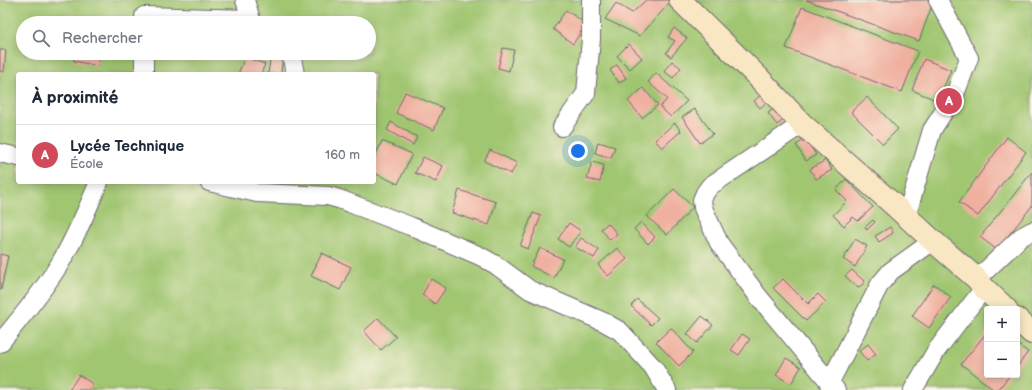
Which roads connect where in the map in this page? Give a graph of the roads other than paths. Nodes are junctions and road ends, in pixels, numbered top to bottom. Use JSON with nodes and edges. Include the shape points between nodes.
{"nodes":[{"id":1,"x":246,"y":0,"type":"edge"},
{"id":2,"x":591,"y":0,"type":"edge"},
{"id":3,"x":680,"y":0,"type":"edge"},
{"id":4,"x":938,"y":0,"type":"edge"},
{"id":5,"x":144,"y":13,"type":"edge"},
{"id":6,"x":184,"y":16,"type":"edge"},
{"id":7,"x":250,"y":16,"type":"edge"},
{"id":8,"x":144,"y":60,"type":"edge"},
{"id":9,"x":292,"y":60,"type":"edge"},
{"id":10,"x":144,"y":72,"type":"edge"},
{"id":11,"x":295,"y":72,"type":"edge"},
{"id":12,"x":802,"y":124,"type":"junction"},
{"id":13,"x":562,"y":127,"type":"dead end"},
{"id":14,"x":0,"y":153,"type":"edge"},
{"id":15,"x":16,"y":157,"type":"edge"},
{"id":16,"x":98,"y":184,"type":"edge"},
{"id":17,"x":226,"y":184,"type":"edge"},
{"id":18,"x":259,"y":188,"type":"edge"},
{"id":19,"x":906,"y":217,"type":"junction"},
{"id":20,"x":1032,"y":231,"type":"edge"},
{"id":21,"x":933,"y":242,"type":"junction"},
{"id":22,"x":981,"y":283,"type":"junction"},
{"id":23,"x":1003,"y":306,"type":"edge"},
{"id":24,"x":1020,"y":322,"type":"edge"},
{"id":25,"x":1032,"y":333,"type":"edge"},
{"id":26,"x":0,"y":343,"type":"edge"},
{"id":27,"x":833,"y":387,"type":"edge"},
{"id":28,"x":667,"y":390,"type":"edge"},
{"id":29,"x":913,"y":390,"type":"edge"}],
"edges":[{"from":1,"to":7,"type":"street"},
{"from":2,"to":13,"type":"street","via":[[591,39],[586,93]]},
{"from":3,"to":12,"type":"street"},
{"from":4,"to":19,"type":"street","via":[[970,58],[955,94],[932,130]]},
{"from":5,"to":6,"type":"street"},
{"from":8,"to":10,"type":"street"},
{"from":9,"to":11,"type":"street"},
{"from":12,"to":19,"type":"street"},
{"from":12,"to":27,"type":"street","via":[[710,186],[702,200],[703,208],[719,242],[758,296]]},
{"from":14,"to":15,"type":"street"},
{"from":16,"to":26,"type":"street","via":[[59,265]]},
{"from":17,"to":18,"type":"street"},
{"from":18,"to":28,"type":"street","via":[[339,199],[480,256],[530,290],[604,322],[620,332],[653,367]]},
{"from":19,"to":21,"type":"street"},
{"from":20,"to":22,"type":"street","via":[[1021,237]]},
{"from":21,"to":22,"type":"street"},
{"from":21,"to":27,"type":"street","via":[[891,271],[880,284]]},
{"from":22,"to":23,"type":"street"},
{"from":22,"to":29,"type":"street"},
{"from":24,"to":25,"type":"street"}]}
